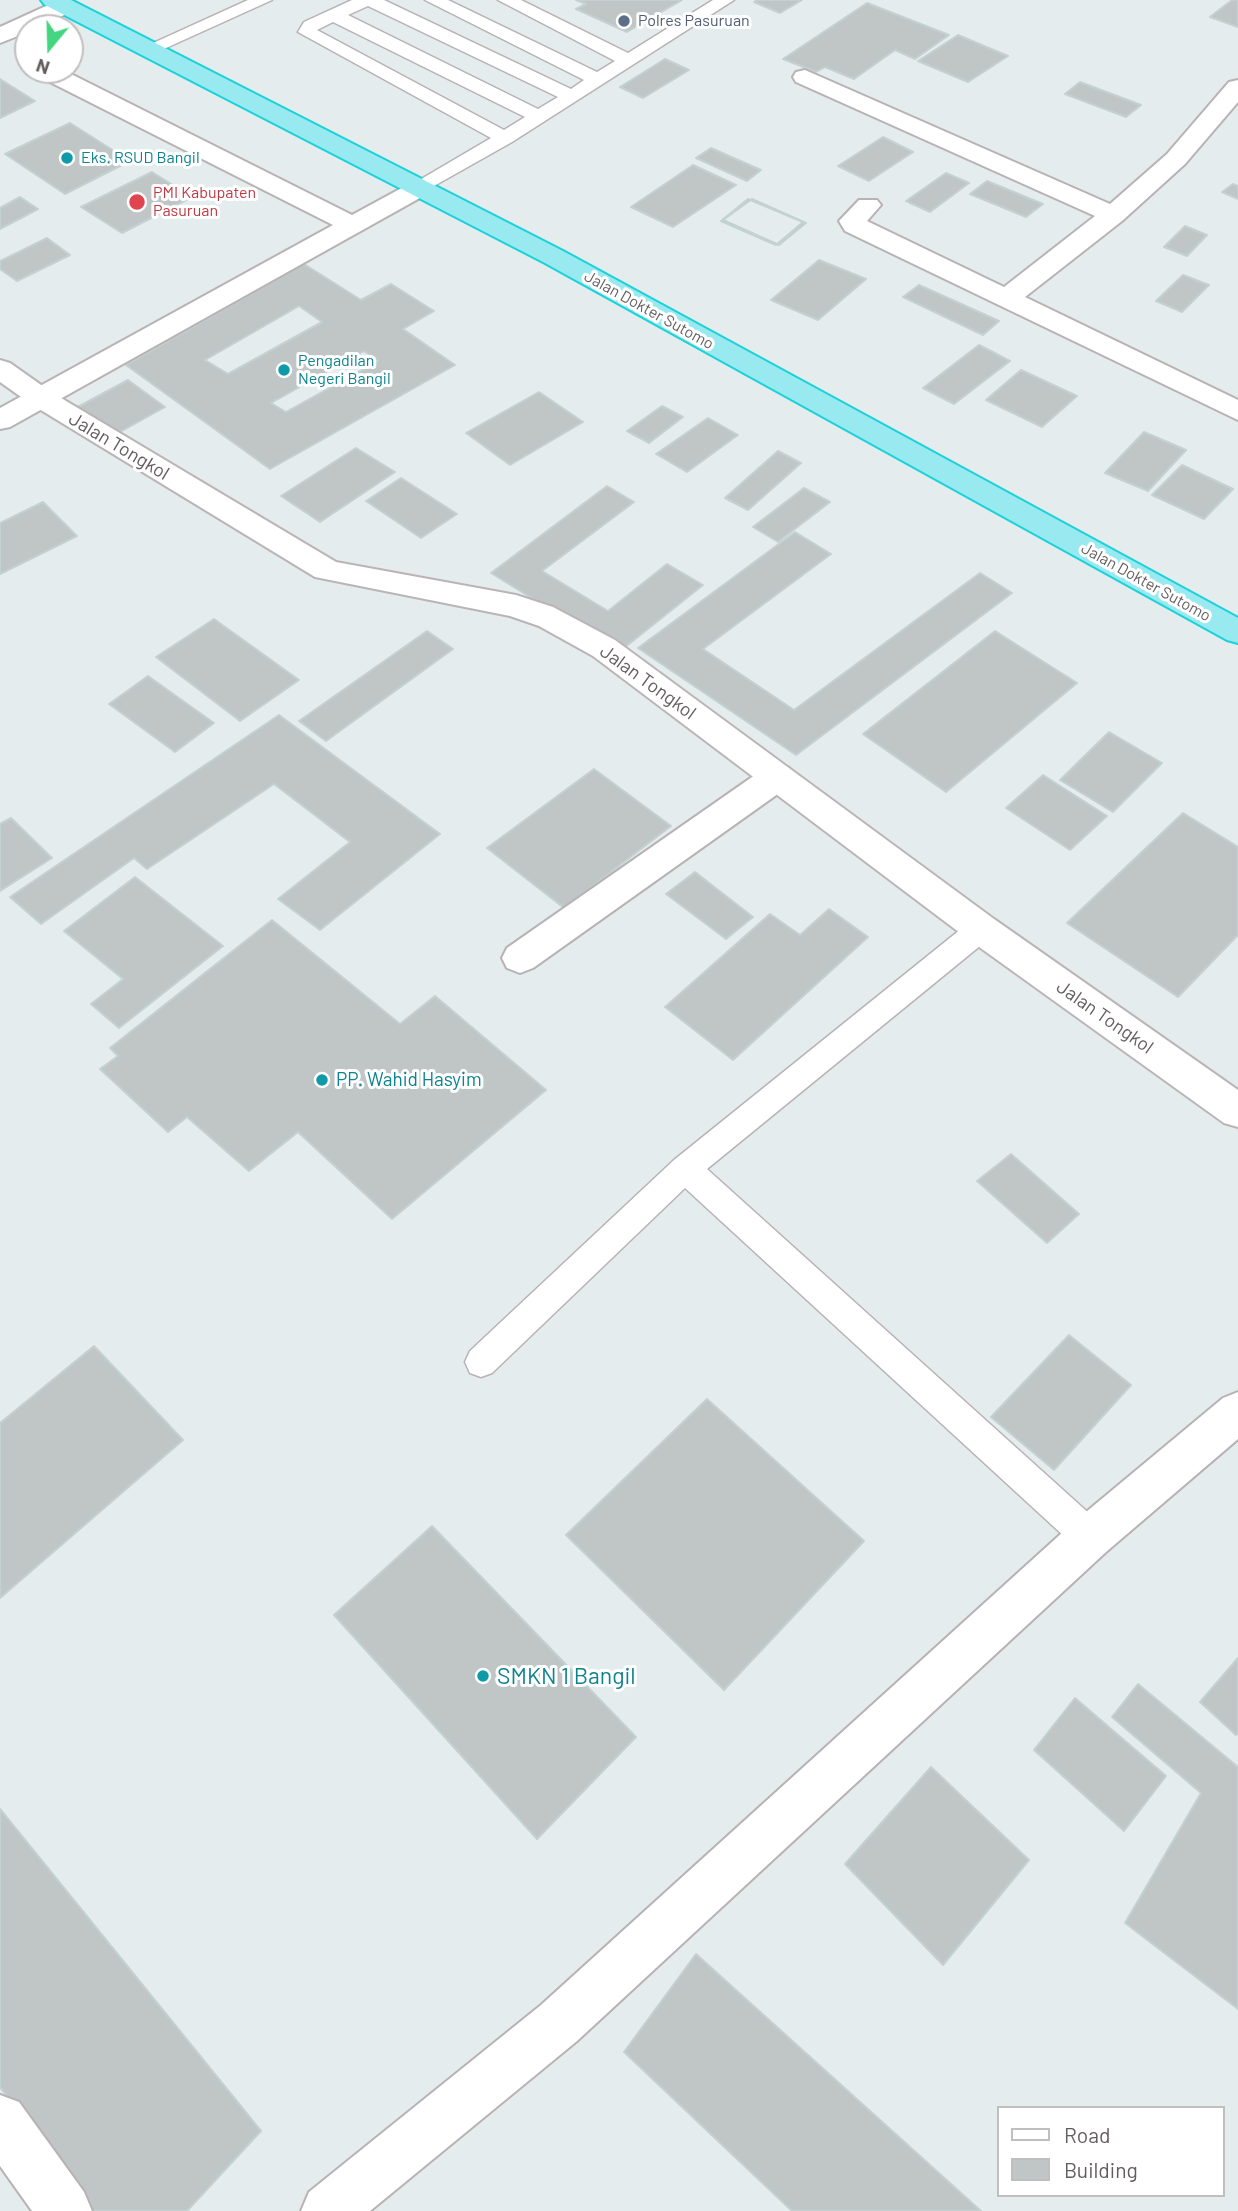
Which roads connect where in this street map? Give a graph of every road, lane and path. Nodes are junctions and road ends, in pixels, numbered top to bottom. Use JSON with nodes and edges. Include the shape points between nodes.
{"nodes":[{"id":1,"x":263,"y":0,"type":"edge"},
{"id":2,"x":368,"y":0,"type":"edge"},
{"id":3,"x":434,"y":0,"type":"edge"},
{"id":4,"x":507,"y":0,"type":"edge"},
{"id":5,"x":725,"y":0,"type":"edge"},
{"id":6,"x":59,"y":3,"type":"edge"},
{"id":7,"x":333,"y":15,"type":"junction"},
{"id":8,"x":0,"y":36,"type":"edge"},
{"id":9,"x":149,"y":49,"type":"junction"},
{"id":10,"x":628,"y":60,"type":"junction"},
{"id":11,"x":804,"y":77,"type":"dead end"},
{"id":12,"x":597,"y":79,"type":"junction"},
{"id":13,"x":72,"y":84,"type":"edge"},
{"id":14,"x":1238,"y":87,"type":"edge"},
{"id":15,"x":572,"y":96,"type":"junction"},
{"id":16,"x":539,"y":117,"type":"junction"},
{"id":17,"x":505,"y":138,"type":"junction"},
{"id":18,"x":418,"y":189,"type":"junction"},
{"id":19,"x":867,"y":205,"type":"dead end"},
{"id":20,"x":1113,"y":215,"type":"junction"},
{"id":21,"x":352,"y":225,"type":"junction"},
{"id":22,"x":1004,"y":299,"type":"junction"},
{"id":23,"x":0,"y":369,"type":"edge"},
{"id":24,"x":41,"y":398,"type":"junction"},
{"id":25,"x":1238,"y":411,"type":"edge"},
{"id":26,"x":0,"y":420,"type":"edge"},
{"id":27,"x":1238,"y":632,"type":"edge"},
{"id":28,"x":777,"y":777,"type":"junction"},
{"id":29,"x":981,"y":929,"type":"junction"},
{"id":30,"x":520,"y":958,"type":"dead end"},
{"id":31,"x":1238,"y":1111,"type":"edge"},
{"id":32,"x":685,"y":1169,"type":"junction"},
{"id":33,"x":481,"y":1362,"type":"dead end"},
{"id":34,"x":1238,"y":1412,"type":"edge"},
{"id":35,"x":1090,"y":1537,"type":"junction"},
{"id":36,"x":0,"y":2121,"type":"edge"},
{"id":37,"x":65,"y":2211,"type":"edge"},
{"id":38,"x":328,"y":2211,"type":"edge"}],
"edges":[{"from":1,"to":9,"type":"lane"},
{"from":2,"to":7,"type":"lane"},
{"from":2,"to":15,"type":"lane"},
{"from":3,"to":12,"type":"lane"},
{"from":4,"to":10,"type":"lane"},
{"from":5,"to":10,"type":"lane"},
{"from":6,"to":8,"type":"street"},
{"from":6,"to":9,"type":"highway","name":"Jalan Dokter Sutomo"},
{"from":7,"to":16,"type":"lane"},
{"from":7,"to":17,"type":"lane","via":[[307,32]]},
{"from":9,"to":18,"type":"highway","name":"Jalan Dokter Sutomo"},
{"from":10,"to":12,"type":"lane"},
{"from":11,"to":20,"type":"street"},
{"from":12,"to":15,"type":"lane"},
{"from":13,"to":21,"type":"street"},
{"from":14,"to":20,"type":"street","via":[[1176,159]]},
{"from":15,"to":16,"type":"lane"},
{"from":16,"to":17,"type":"lane"},
{"from":17,"to":18,"type":"lane"},
{"from":18,"to":21,"type":"street"},
{"from":18,"to":27,"type":"highway","name":"Jalan Dokter Sutomo","via":[[554,257]]},
{"from":19,"to":22,"type":"street","via":[[852,221],[854,225]]},
{"from":20,"to":22,"type":"street"},
{"from":21,"to":24,"type":"street"},
{"from":22,"to":25,"type":"street"},
{"from":23,"to":24,"type":"street","name":"Jalan Tongkol"},
{"from":24,"to":26,"type":"street"},
{"from":24,"to":28,"type":"street","name":"Jalan Tongkol","via":[[326,570],[371,583],[489,600],[542,615],[604,648]]},
{"from":28,"to":29,"type":"street","name":"Jalan Tongkol"},
{"from":28,"to":30,"type":"street"},
{"from":29,"to":31,"type":"street","name":"Jalan Tongkol"},
{"from":29,"to":32,"type":"lane"},
{"from":32,"to":33,"type":"lane"},
{"from":32,"to":35,"type":"lane"},
{"from":34,"to":35,"type":"street"},
{"from":35,"to":38,"type":"street","via":[[559,2023]]},
{"from":36,"to":37,"type":"street"}]}
